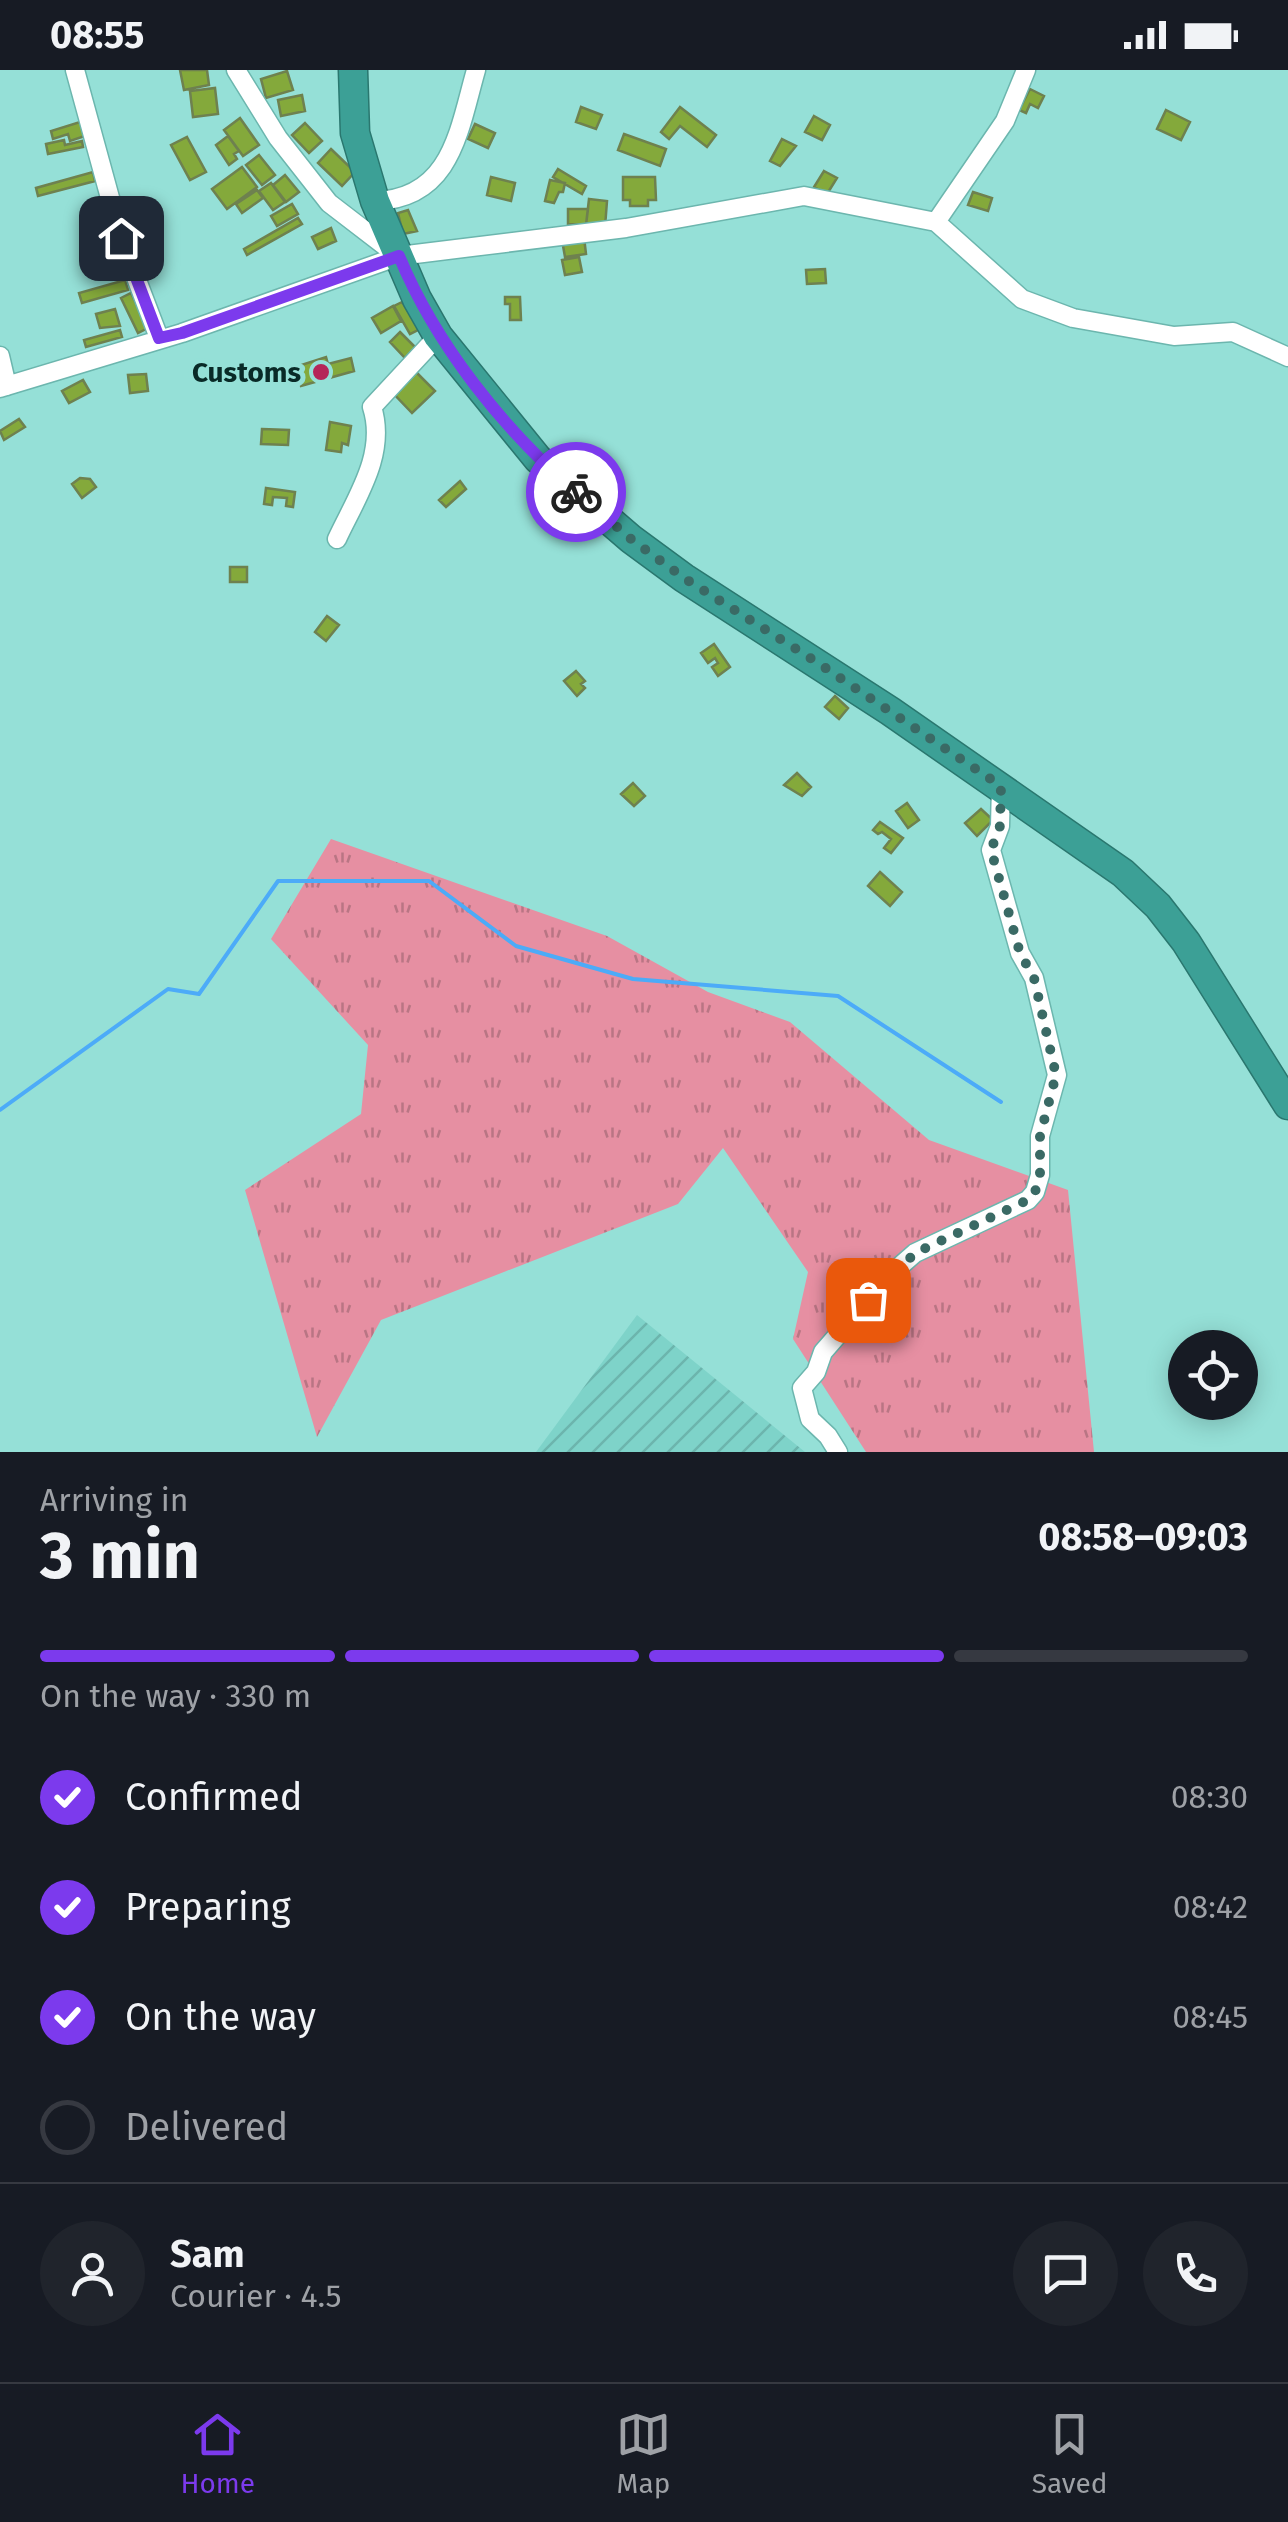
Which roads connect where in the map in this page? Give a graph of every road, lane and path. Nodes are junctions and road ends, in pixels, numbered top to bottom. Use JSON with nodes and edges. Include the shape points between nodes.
{"nodes":[{"id":1,"x":75,"y":70,"type":"edge"},
{"id":2,"x":236,"y":70,"type":"edge"},
{"id":3,"x":353,"y":70,"type":"edge"},
{"id":4,"x":476,"y":70,"type":"edge"},
{"id":5,"x":1026,"y":70,"type":"edge"},
{"id":6,"x":376,"y":201,"type":"junction"},
{"id":7,"x":936,"y":222,"type":"junction"},
{"id":8,"x":399,"y":256,"type":"junction"},
{"id":9,"x":438,"y":336,"type":"junction"},
{"id":10,"x":159,"y":338,"type":"junction"},
{"id":11,"x":0,"y":356,"type":"edge"},
{"id":12,"x":1288,"y":358,"type":"edge"},
{"id":13,"x":3,"y":387,"type":"edge"},
{"id":14,"x":337,"y":539,"type":"dead end"},
{"id":15,"x":1001,"y":786,"type":"junction"},
{"id":16,"x":1288,"y":1105,"type":"edge"},
{"id":17,"x":838,"y":1452,"type":"edge"}],
"edges":[{"from":1,"to":10,"type":"street","via":[[121,238]]},
{"from":2,"to":8,"type":"street","via":[[329,203]]},
{"from":3,"to":6,"type":"highway","via":[[355,133]]},
{"from":4,"to":6,"type":"street","via":[[452,156],[422,187],[398,200]]},
{"from":5,"to":7,"type":"street","via":[[1005,122]]},
{"from":6,"to":8,"type":"highway"},
{"from":7,"to":8,"type":"street","via":[[804,196],[626,228]]},
{"from":7,"to":12,"type":"street","via":[[1022,300],[1073,318],[1174,336],[1234,332]]},
{"from":8,"to":9,"type":"highway"},
{"from":8,"to":10,"type":"street"},
{"from":9,"to":14,"type":"street","via":[[372,407],[379,427],[374,461]]},
{"from":9,"to":15,"type":"highway","via":[[538,460],[631,539]]},
{"from":10,"to":13,"type":"street"},
{"from":11,"to":13,"type":"street"},
{"from":15,"to":16,"type":"highway","via":[[1158,906]]},
{"from":15,"to":17,"type":"street","via":[[1000,826],[991,850],[1020,953],[1034,978],[1056,1075],[1040,1136],[1040,1175],[1028,1200],[915,1253],[822,1352],[802,1388],[810,1420]]}]}
